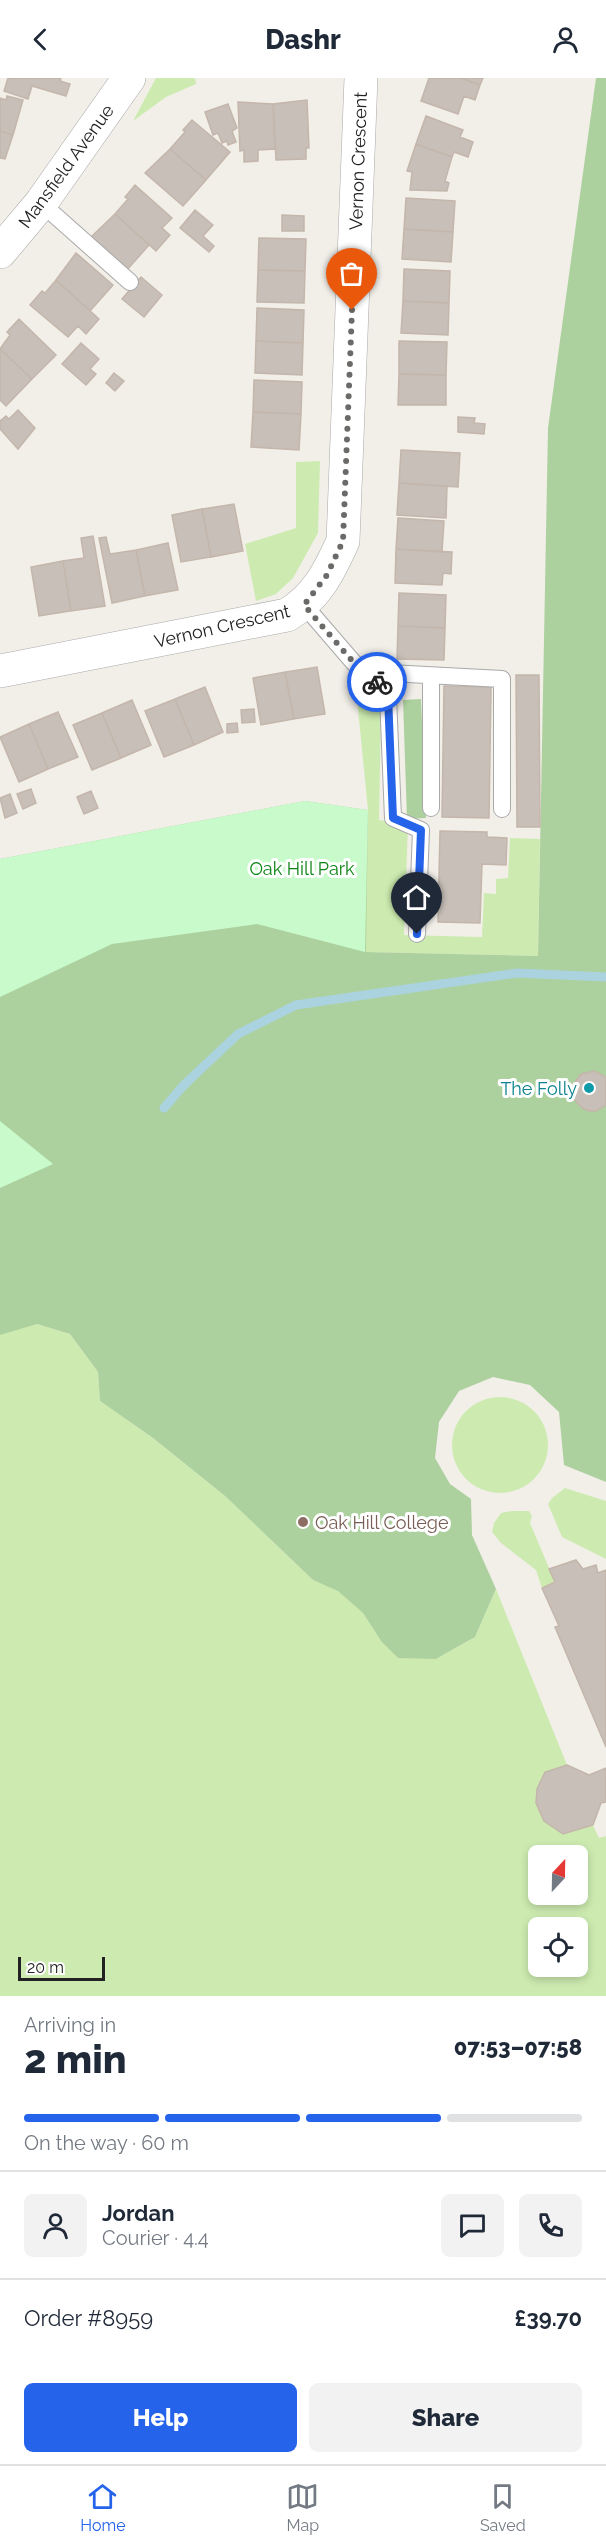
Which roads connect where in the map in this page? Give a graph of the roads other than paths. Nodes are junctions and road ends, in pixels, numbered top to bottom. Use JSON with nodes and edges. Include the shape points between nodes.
{"nodes":[{"id":1,"x":129,"y":78,"type":"edge"},
{"id":2,"x":361,"y":78,"type":"edge"},
{"id":3,"x":41,"y":203,"type":"junction"},
{"id":4,"x":0,"y":252,"type":"edge"},
{"id":5,"x":130,"y":282,"type":"dead end"},
{"id":6,"x":304,"y":605,"type":"junction"},
{"id":7,"x":0,"y":671,"type":"edge"},
{"id":8,"x":370,"y":672,"type":"junction"},
{"id":9,"x":431,"y":677,"type":"junction"},
{"id":10,"x":431,"y":808,"type":"dead end"},
{"id":11,"x":502,"y":809,"type":"dead end"},
{"id":12,"x":417,"y":934,"type":"dead end"}],
"edges":[{"from":1,"to":3,"type":"street","name":"Mansfield Avenue"},
{"from":2,"to":6,"type":"street","name":"Vernon Crescent","via":[[343,541],[327,575]]},
{"from":3,"to":4,"type":"street","name":"Mansfield Avenue"},
{"from":3,"to":5,"type":"lane"},
{"from":6,"to":7,"type":"street","name":"Vernon Crescent","via":[[287,615],[234,627]]},
{"from":6,"to":8,"type":"lane","via":[[354,663]]},
{"from":8,"to":9,"type":"lane"},
{"from":8,"to":12,"type":"lane","via":[[388,696],[393,818],[421,830]]},
{"from":9,"to":10,"type":"lane"},
{"from":9,"to":11,"type":"lane","via":[[502,679]]}]}
